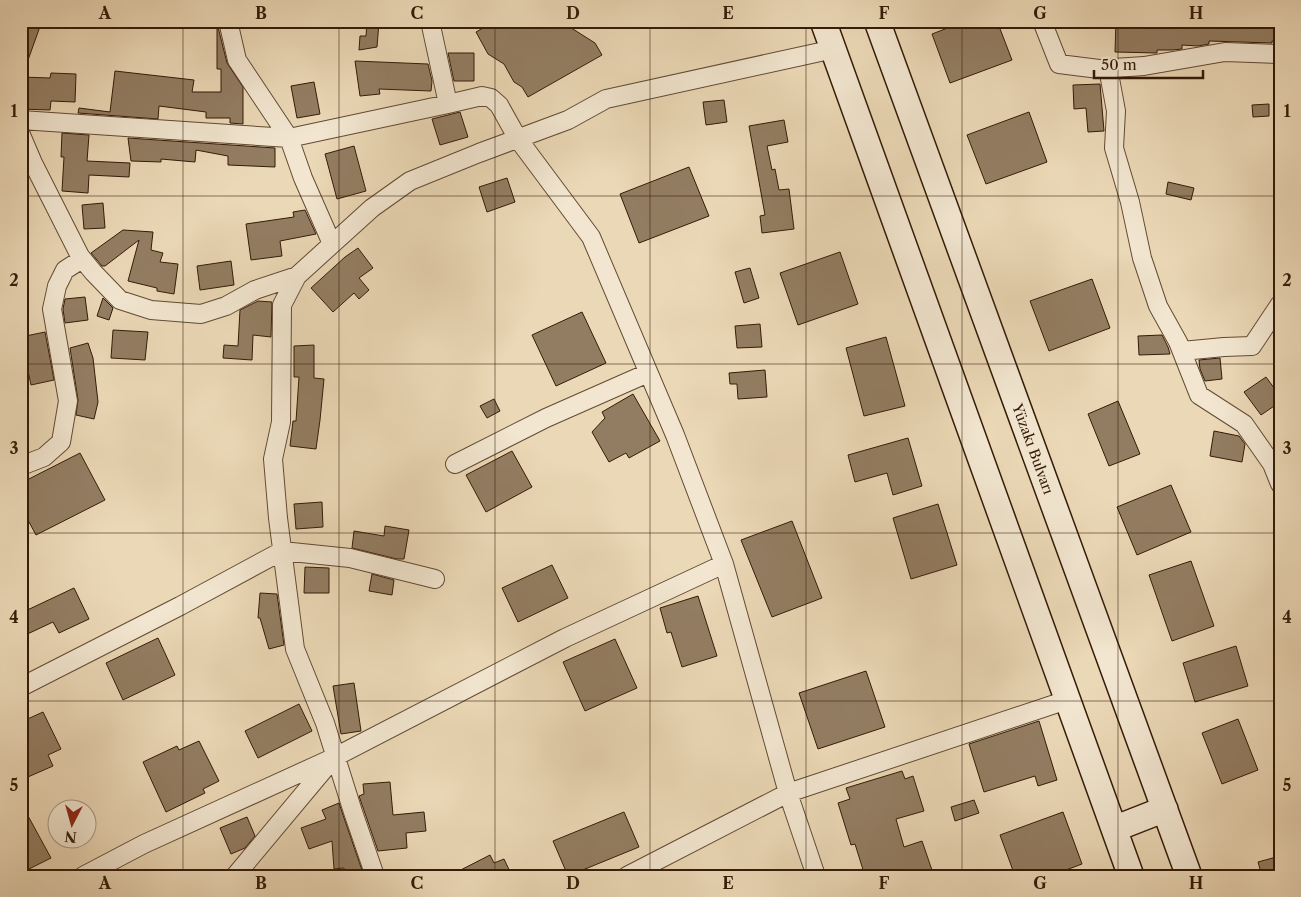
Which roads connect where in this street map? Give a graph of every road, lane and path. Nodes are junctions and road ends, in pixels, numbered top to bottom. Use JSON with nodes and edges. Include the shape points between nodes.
{"nodes":[{"id":1,"x":228,"y":21,"type":"edge"},
{"id":2,"x":430,"y":21,"type":"edge"},
{"id":3,"x":823,"y":21,"type":"edge"},
{"id":4,"x":877,"y":21,"type":"edge"},
{"id":5,"x":1042,"y":21,"type":"edge"},
{"id":6,"x":834,"y":50,"type":"junction"},
{"id":7,"x":1280,"y":54,"type":"edge"},
{"id":8,"x":1108,"y":68,"type":"junction"},
{"id":9,"x":448,"y":104,"type":"junction"},
{"id":10,"x":21,"y":120,"type":"edge"},
{"id":11,"x":21,"y":135,"type":"edge"},
{"id":12,"x":289,"y":138,"type":"junction"},
{"id":13,"x":518,"y":138,"type":"junction"},
{"id":14,"x":27,"y":162,"type":"edge"},
{"id":15,"x":332,"y":244,"type":"junction"},
{"id":16,"x":82,"y":259,"type":"junction"},
{"id":17,"x":297,"y":276,"type":"junction"},
{"id":18,"x":1280,"y":304,"type":"edge"},
{"id":19,"x":1182,"y":351,"type":"junction"},
{"id":20,"x":648,"y":372,"type":"junction"},
{"id":21,"x":455,"y":464,"type":"dead end"},
{"id":22,"x":21,"y":466,"type":"edge"},
{"id":23,"x":1280,"y":484,"type":"edge"},
{"id":24,"x":282,"y":551,"type":"junction"},
{"id":25,"x":724,"y":564,"type":"junction"},
{"id":26,"x":436,"y":580,"type":"dead end"},
{"id":27,"x":21,"y":687,"type":"edge"},
{"id":28,"x":1067,"y":700,"type":"junction"},
{"id":29,"x":336,"y":757,"type":"junction"},
{"id":30,"x":788,"y":793,"type":"junction"},
{"id":31,"x":1165,"y":809,"type":"junction"},
{"id":32,"x":1114,"y":829,"type":"junction"},
{"id":33,"x":83,"y":876,"type":"edge"},
{"id":34,"x":235,"y":876,"type":"edge"},
{"id":35,"x":376,"y":876,"type":"edge"},
{"id":36,"x":627,"y":876,"type":"edge"},
{"id":37,"x":816,"y":876,"type":"edge"},
{"id":38,"x":1131,"y":876,"type":"edge"},
{"id":39,"x":1189,"y":876,"type":"edge"}],
"edges":[{"from":1,"to":12,"type":"street","via":[[237,60]]},
{"from":2,"to":9,"type":"street"},
{"from":3,"to":6,"type":"main road"},
{"from":4,"to":31,"type":"main road","name":"Yüzakı Bulvarı"},
{"from":5,"to":8,"type":"street","via":[[1059,64]]},
{"from":6,"to":13,"type":"street","via":[[606,99],[568,120]]},
{"from":6,"to":28,"type":"main road"},
{"from":7,"to":8,"type":"street","via":[[1225,52],[1144,66]]},
{"from":8,"to":19,"type":"street","via":[[1116,111],[1114,148],[1142,258],[1158,306]]},
{"from":9,"to":12,"type":"street"},
{"from":9,"to":13,"type":"street","via":[[482,96],[491,98],[499,105]]},
{"from":10,"to":12,"type":"street"},
{"from":11,"to":14,"type":"street"},
{"from":12,"to":15,"type":"street","via":[[302,178]]},
{"from":13,"to":15,"type":"street","via":[[410,181],[372,208]]},
{"from":13,"to":20,"type":"street","via":[[591,237]]},
{"from":14,"to":16,"type":"street"},
{"from":15,"to":17,"type":"street"},
{"from":16,"to":17,"type":"street","via":[[120,300],[151,310],[201,314],[226,306],[254,290]]},
{"from":16,"to":22,"type":"street","via":[[65,270],[56,286],[52,309],[68,401],[61,442],[44,457]]},
{"from":17,"to":24,"type":"street","via":[[282,305],[281,422],[273,459]]},
{"from":18,"to":19,"type":"street","via":[[1252,346]]},
{"from":19,"to":23,"type":"street","via":[[1199,395],[1244,424],[1272,464]]},
{"from":20,"to":21,"type":"street"},
{"from":20,"to":25,"type":"street"},
{"from":24,"to":26,"type":"street","via":[[350,558]]},
{"from":24,"to":27,"type":"street"},
{"from":24,"to":29,"type":"street","via":[[295,649]]},
{"from":25,"to":29,"type":"street","via":[[565,638]]},
{"from":25,"to":30,"type":"street"},
{"from":28,"to":30,"type":"street"},
{"from":28,"to":32,"type":"main road"},
{"from":29,"to":33,"type":"street","via":[[144,844]]},
{"from":29,"to":34,"type":"street"},
{"from":29,"to":35,"type":"street"},
{"from":30,"to":36,"type":"street"},
{"from":30,"to":37,"type":"street"},
{"from":31,"to":32,"type":"main road"},
{"from":31,"to":39,"type":"main road","name":"Yüzakı Bulvarı"},
{"from":32,"to":38,"type":"main road"}]}
